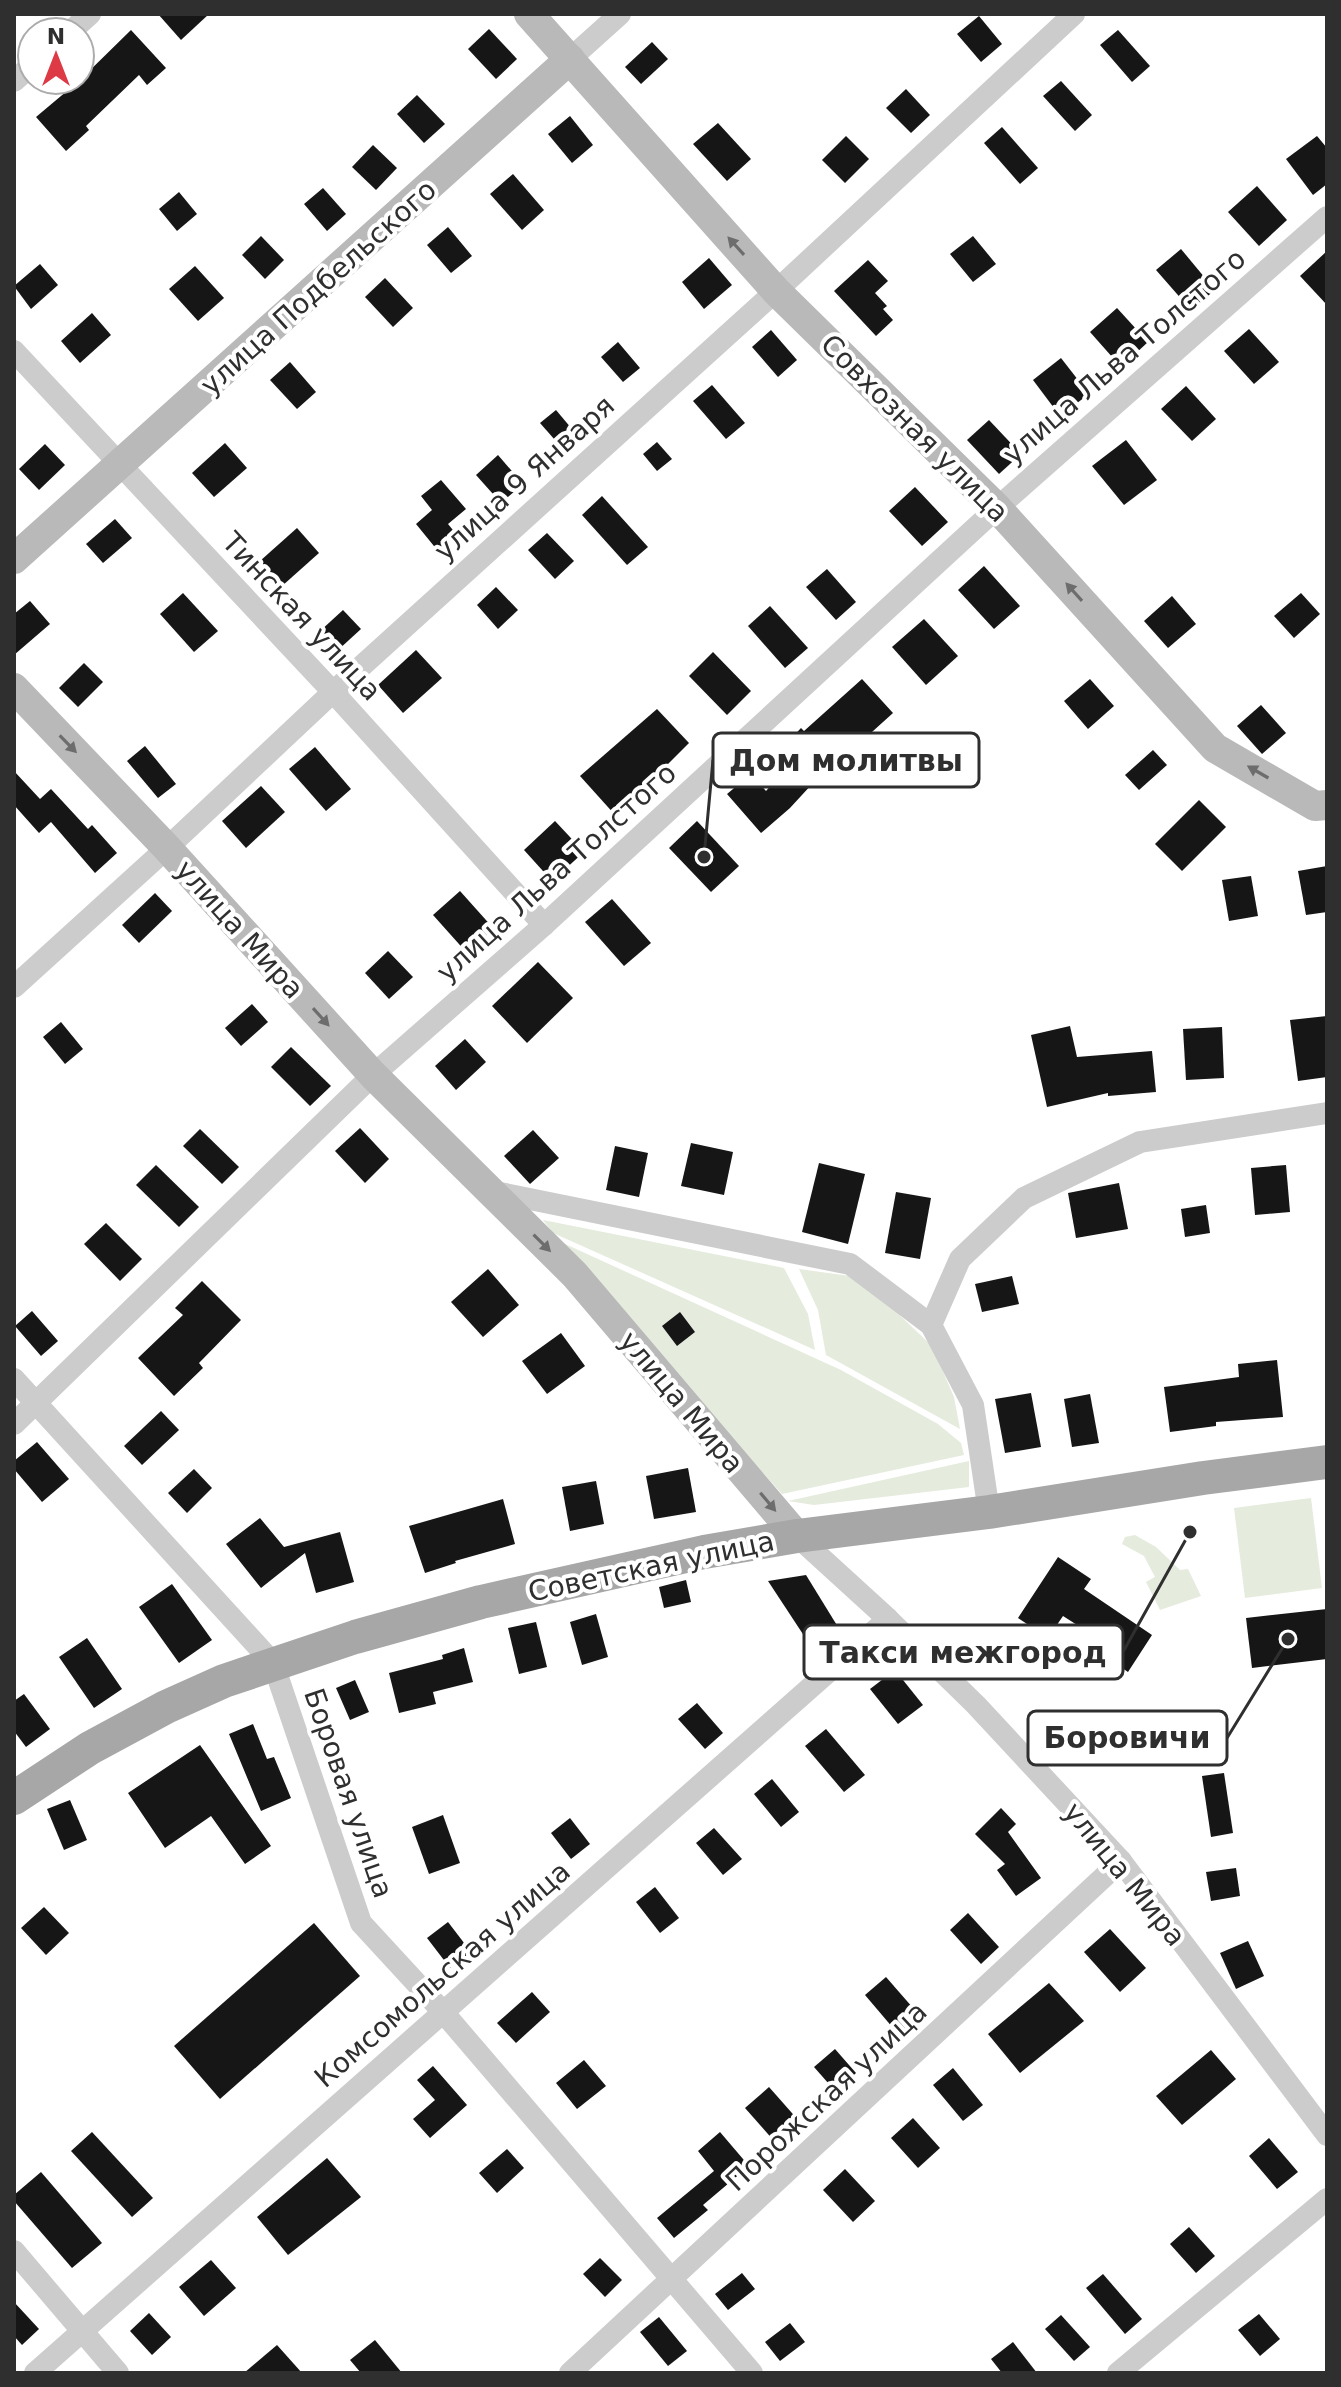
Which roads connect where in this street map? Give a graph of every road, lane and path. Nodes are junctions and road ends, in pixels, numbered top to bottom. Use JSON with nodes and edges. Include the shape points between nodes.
{"nodes":[{"id":1,"x":529,"y":14,"type":"edge"},
{"id":2,"x":620,"y":14,"type":"edge"},
{"id":3,"x":1074,"y":14,"type":"edge"},
{"id":4,"x":570,"y":59,"type":"junction"},
{"id":5,"x":1327,"y":217,"type":"edge"},
{"id":6,"x":776,"y":291,"type":"junction"},
{"id":7,"x":14,"y":351,"type":"edge"},
{"id":8,"x":120,"y":466,"type":"junction"},
{"id":9,"x":997,"y":508,"type":"junction"},
{"id":10,"x":14,"y":559,"type":"edge"},
{"id":11,"x":14,"y":688,"type":"edge"},
{"id":12,"x":333,"y":692,"type":"junction"},
{"id":13,"x":1327,"y":805,"type":"edge"},
{"id":14,"x":167,"y":848,"type":"junction"},
{"id":15,"x":544,"y":925,"type":"junction"},
{"id":16,"x":14,"y":987,"type":"edge"},
{"id":17,"x":373,"y":1075,"type":"junction"},
{"id":18,"x":1327,"y":1113,"type":"edge"},
{"id":19,"x":490,"y":1191,"type":"junction"},
{"id":20,"x":931,"y":1325,"type":"junction"},
{"id":21,"x":14,"y":1379,"type":"edge"},
{"id":22,"x":37,"y":1403,"type":"junction"},
{"id":23,"x":14,"y":1424,"type":"edge"},
{"id":24,"x":1327,"y":1462,"type":"edge"},
{"id":25,"x":989,"y":1512,"type":"junction"},
{"id":26,"x":797,"y":1536,"type":"junction"},
{"id":27,"x":888,"y":1619,"type":"junction"},
{"id":28,"x":273,"y":1663,"type":"junction"},
{"id":29,"x":14,"y":1798,"type":"edge"},
{"id":30,"x":1121,"y":1861,"type":"junction"},
{"id":31,"x":443,"y":2012,"type":"junction"},
{"id":32,"x":1327,"y":2135,"type":"edge"},
{"id":33,"x":1327,"y":2199,"type":"edge"},
{"id":34,"x":14,"y":2251,"type":"edge"},
{"id":35,"x":672,"y":2280,"type":"junction"},
{"id":36,"x":81,"y":2332,"type":"junction"},
{"id":37,"x":35,"y":2373,"type":"edge"},
{"id":38,"x":118,"y":2373,"type":"edge"},
{"id":39,"x":570,"y":2373,"type":"edge"},
{"id":40,"x":752,"y":2373,"type":"edge"},
{"id":41,"x":1118,"y":2373,"type":"edge"}],
"edges":[{"from":1,"to":4,"type":"main road","name":"Совхозная улица"},
{"from":2,"to":4,"type":"street","name":"улица Подбельского"},
{"from":3,"to":6,"type":"street","name":"улица 9 Января"},
{"from":6,"to":4,"type":"main road","name":"Совхозная улица","one_way":true},
{"from":4,"to":8,"type":"main road","name":"улица Подбельского"},
{"from":5,"to":9,"type":"street","name":"улица Льва Толстого"},
{"from":6,"to":9,"type":"main road","name":"Совхозная улица"},
{"from":6,"to":12,"type":"street","name":"улица 9 Января"},
{"from":7,"to":8,"type":"street","name":"Тинская улица"},
{"from":8,"to":10,"type":"main road","name":"улица Подбельского"},
{"from":8,"to":12,"type":"street","name":"Тинская улица"},
{"from":13,"to":9,"type":"main road","name":"Совхозная улица","one_way":true,"via":[[1315,806],[1215,748]]},
{"from":9,"to":15,"type":"street","name":"улица Льва Толстого"},
{"from":11,"to":14,"type":"main road","name":"улица Мира","one_way":true},
{"from":12,"to":14,"type":"street","name":"улица 9 Января"},
{"from":12,"to":15,"type":"street","name":"Тинская улица"},
{"from":14,"to":16,"type":"street","name":"улица 9 Января"},
{"from":14,"to":17,"type":"main road","name":"улица Мира","one_way":true},
{"from":15,"to":17,"type":"street","name":"улица Льва Толстого"},
{"from":17,"to":19,"type":"main road","name":"улица Мира"},
{"from":17,"to":22,"type":"street","name":"улица Льва Толстого"},
{"from":18,"to":20,"type":"street","via":[[1140,1142],[1024,1198],[960,1259]]},
{"from":19,"to":20,"type":"street","via":[[850,1264]]},
{"from":19,"to":26,"type":"main road","name":"улица Мира","one_way":true,"via":[[575,1275]]},
{"from":20,"to":25,"type":"street","via":[[973,1405]]},
{"from":21,"to":22,"type":"street","name":"Боровая улица"},
{"from":22,"to":23,"type":"street","name":"улица Льва Толстого"},
{"from":22,"to":28,"type":"street","name":"Боровая улица"},
{"from":24,"to":25,"type":"main road","name":"Советская улица"},
{"from":25,"to":26,"type":"main road","name":"Советская улица"},
{"from":26,"to":27,"type":"street","name":"улица Мира"},
{"from":26,"to":28,"type":"main road","name":"Советская улица","via":[[481,1602]]},
{"from":27,"to":30,"type":"street","name":"улица Мира"},
{"from":27,"to":31,"type":"street","name":"Комсомольская улица"},
{"from":28,"to":29,"type":"main road","name":"Советская улица","via":[[166,1707]]},
{"from":28,"to":31,"type":"street","name":"Боровая улица","via":[[361,1923]]},
{"from":30,"to":32,"type":"street","name":"улица Мира"},
{"from":30,"to":35,"type":"street","name":"Порожская улица"},
{"from":31,"to":35,"type":"street","name":"Боровая улица"},
{"from":31,"to":36,"type":"street","name":"Комсомольская улица"},
{"from":33,"to":41,"type":"street"},
{"from":34,"to":36,"type":"street"},
{"from":35,"to":39,"type":"street","name":"Порожская улица"},
{"from":35,"to":40,"type":"street","name":"Боровая улица"},
{"from":36,"to":37,"type":"street","name":"Комсомольская улица"},
{"from":36,"to":38,"type":"street"}]}
